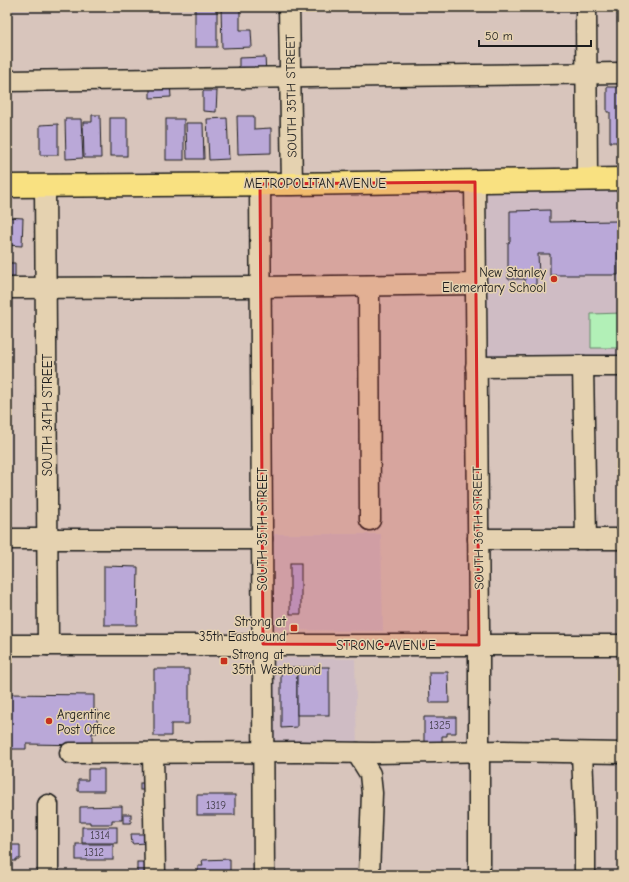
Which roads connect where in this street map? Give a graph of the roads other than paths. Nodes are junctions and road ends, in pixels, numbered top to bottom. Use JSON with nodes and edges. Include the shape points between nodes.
{"nodes":[{"id":1,"x":289,"y":7,"type":"edge"},
{"id":2,"x":586,"y":7,"type":"edge"},
{"id":3,"x":622,"y":73,"type":"edge"},
{"id":4,"x":587,"y":74,"type":"junction"},
{"id":5,"x":290,"y":78,"type":"junction"},
{"id":6,"x":7,"y":81,"type":"edge"},
{"id":7,"x":587,"y":179,"type":"junction"},
{"id":8,"x":622,"y":179,"type":"edge"},
{"id":9,"x":475,"y":182,"type":"junction"},
{"id":10,"x":260,"y":184,"type":"junction"},
{"id":11,"x":292,"y":184,"type":"junction"},
{"id":12,"x":7,"y":186,"type":"edge"},
{"id":13,"x":45,"y":186,"type":"junction"},
{"id":14,"x":476,"y":284,"type":"junction"},
{"id":15,"x":369,"y":286,"type":"junction"},
{"id":16,"x":261,"y":287,"type":"junction"},
{"id":17,"x":7,"y":288,"type":"edge"},
{"id":18,"x":47,"y":289,"type":"junction"},
{"id":19,"x":583,"y":366,"type":"junction"},
{"id":20,"x":622,"y":366,"type":"edge"},
{"id":21,"x":476,"y":367,"type":"junction"},
{"id":22,"x":370,"y":520,"type":"dead end"},
{"id":23,"x":262,"y":538,"type":"junction"},
{"id":24,"x":7,"y":539,"type":"edge"},
{"id":25,"x":48,"y":539,"type":"junction"},
{"id":26,"x":478,"y":539,"type":"junction"},
{"id":27,"x":586,"y":539,"type":"junction"},
{"id":28,"x":622,"y":539,"type":"edge"},
{"id":29,"x":263,"y":644,"type":"junction"},
{"id":30,"x":7,"y":645,"type":"edge"},
{"id":31,"x":48,"y":645,"type":"junction"},
{"id":32,"x":479,"y":645,"type":"junction"},
{"id":33,"x":622,"y":645,"type":"edge"},
{"id":34,"x":263,"y":752,"type":"junction"},
{"id":35,"x":478,"y":752,"type":"junction"},
{"id":36,"x":70,"y":753,"type":"dead end"},
{"id":37,"x":153,"y":753,"type":"junction"},
{"id":38,"x":357,"y":753,"type":"junction"},
{"id":39,"x":582,"y":753,"type":"junction"},
{"id":40,"x":622,"y":753,"type":"edge"},
{"id":41,"x":48,"y":805,"type":"dead end"},
{"id":42,"x":48,"y":875,"type":"edge"},
{"id":43,"x":155,"y":875,"type":"edge"},
{"id":44,"x":264,"y":875,"type":"edge"},
{"id":45,"x":369,"y":875,"type":"edge"},
{"id":46,"x":479,"y":875,"type":"edge"},
{"id":47,"x":585,"y":875,"type":"edge"}],
"edges":[{"from":1,"to":5,"type":"street","name":"SOUTH 35TH STREET"},
{"from":2,"to":4,"type":"street"},
{"from":3,"to":4,"type":"street"},
{"from":4,"to":5,"type":"street"},
{"from":4,"to":7,"type":"street"},
{"from":5,"to":6,"type":"street"},
{"from":5,"to":11,"type":"street","name":"SOUTH 35TH STREET"},
{"from":7,"to":8,"type":"main road","name":"METROPOLITAN AVENUE"},
{"from":7,"to":9,"type":"main road","name":"METROPOLITAN AVENUE"},
{"from":9,"to":11,"type":"main road","name":"METROPOLITAN AVENUE"},
{"from":9,"to":14,"type":"street","name":"SOUTH 36TH STREET"},
{"from":10,"to":11,"type":"main road","name":"METROPOLITAN AVENUE"},
{"from":10,"to":13,"type":"main road","name":"METROPOLITAN AVENUE"},
{"from":10,"to":16,"type":"street","name":"SOUTH 35TH STREET"},
{"from":12,"to":13,"type":"main road","name":"METROPOLITAN AVENUE"},
{"from":13,"to":18,"type":"street","name":"SOUTH 34TH STREET"},
{"from":14,"to":15,"type":"street"},
{"from":14,"to":21,"type":"street","name":"SOUTH 36TH STREET"},
{"from":15,"to":16,"type":"street"},
{"from":15,"to":22,"type":"street"},
{"from":16,"to":18,"type":"street"},
{"from":16,"to":23,"type":"street","name":"SOUTH 35TH STREET"},
{"from":17,"to":18,"type":"street"},
{"from":18,"to":25,"type":"street","name":"SOUTH 34TH STREET"},
{"from":19,"to":20,"type":"street"},
{"from":19,"to":21,"type":"street"},
{"from":19,"to":27,"type":"street"},
{"from":21,"to":26,"type":"street","name":"SOUTH 36TH STREET"},
{"from":23,"to":25,"type":"street"},
{"from":23,"to":29,"type":"street","name":"SOUTH 35TH STREET"},
{"from":24,"to":25,"type":"street"},
{"from":25,"to":31,"type":"street","name":"SOUTH 34TH STREET"},
{"from":26,"to":27,"type":"street"},
{"from":26,"to":32,"type":"street","name":"SOUTH 36TH STREET"},
{"from":27,"to":28,"type":"street"},
{"from":29,"to":31,"type":"street","name":"STRONG AVENUE"},
{"from":29,"to":32,"type":"street","name":"STRONG AVENUE"},
{"from":29,"to":34,"type":"street","name":"SOUTH 35TH STREET"},
{"from":30,"to":31,"type":"street","name":"STRONG AVENUE"},
{"from":32,"to":33,"type":"street","name":"STRONG AVENUE"},
{"from":32,"to":35,"type":"street","name":"SOUTH 36TH STREET"},
{"from":34,"to":37,"type":"street"},
{"from":34,"to":38,"type":"street"},
{"from":34,"to":44,"type":"street","name":"SOUTH 35TH STREET"},
{"from":35,"to":38,"type":"street"},
{"from":35,"to":39,"type":"street"},
{"from":35,"to":46,"type":"street","name":"SOUTH 36TH STREET"},
{"from":36,"to":37,"type":"street"},
{"from":37,"to":43,"type":"street"},
{"from":38,"to":45,"type":"street","via":[[370,774],[372,793]]},
{"from":39,"to":40,"type":"street"},
{"from":39,"to":47,"type":"street"},
{"from":41,"to":42,"type":"street"}]}
